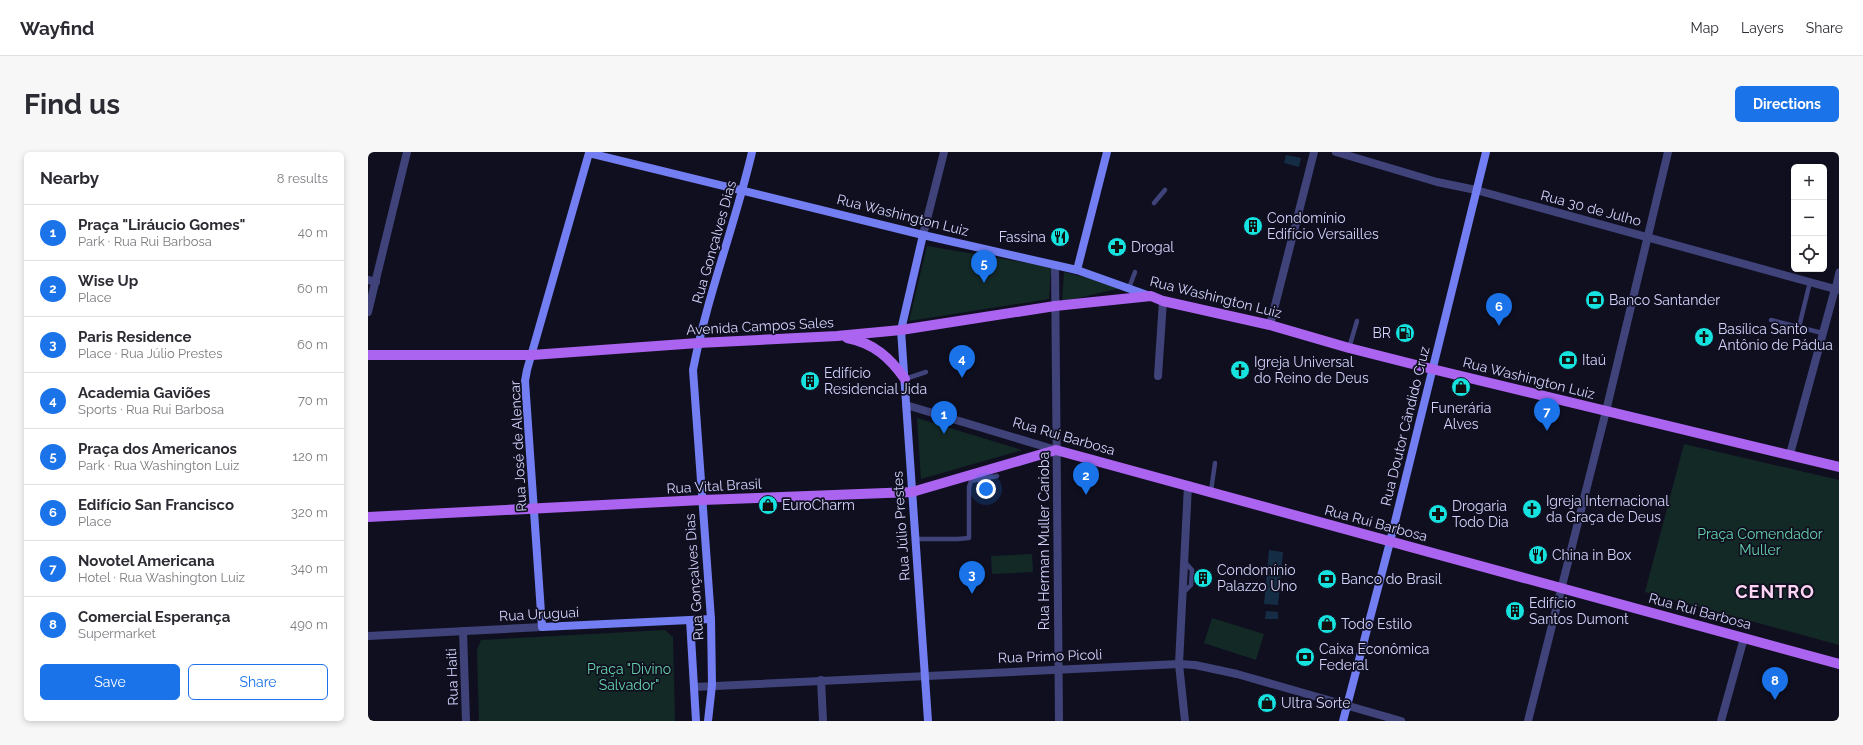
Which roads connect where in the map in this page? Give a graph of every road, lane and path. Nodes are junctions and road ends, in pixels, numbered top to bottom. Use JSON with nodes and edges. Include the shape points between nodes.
{"nodes":[{"id":1,"x":407,"y":152,"type":"edge"},
{"id":2,"x":588,"y":152,"type":"edge"},
{"id":3,"x":752,"y":152,"type":"edge"},
{"id":4,"x":944,"y":152,"type":"edge"},
{"id":5,"x":1107,"y":152,"type":"edge"},
{"id":6,"x":1314,"y":152,"type":"edge"},
{"id":7,"x":1336,"y":152,"type":"edge"},
{"id":8,"x":1486,"y":152,"type":"edge"},
{"id":9,"x":1668,"y":152,"type":"edge"},
{"id":10,"x":743,"y":190,"type":"junction"},
{"id":11,"x":1165,"y":190,"type":"dead end"},
{"id":12,"x":1476,"y":190,"type":"junction"},
{"id":13,"x":1154,"y":203,"type":"dead end"},
{"id":14,"x":923,"y":235,"type":"junction"},
{"id":15,"x":1647,"y":237,"type":"junction"},
{"id":16,"x":1055,"y":265,"type":"junction"},
{"id":17,"x":1077,"y":270,"type":"junction"},
{"id":18,"x":1135,"y":272,"type":"dead end"},
{"id":19,"x":1839,"y":272,"type":"edge"},
{"id":20,"x":372,"y":281,"type":"edge"},
{"id":21,"x":1810,"y":282,"type":"junction"},
{"id":22,"x":1128,"y":288,"type":"junction"},
{"id":23,"x":1837,"y":289,"type":"edge"},
{"id":24,"x":1151,"y":296,"type":"junction"},
{"id":25,"x":1163,"y":301,"type":"junction"},
{"id":26,"x":1055,"y":306,"type":"junction"},
{"id":27,"x":368,"y":312,"type":"edge"},
{"id":28,"x":1771,"y":320,"type":"dead end"},
{"id":29,"x":1356,"y":321,"type":"dead end"},
{"id":30,"x":1270,"y":325,"type":"junction"},
{"id":31,"x":1799,"y":327,"type":"junction"},
{"id":32,"x":901,"y":330,"type":"junction"},
{"id":33,"x":1822,"y":333,"type":"junction"},
{"id":34,"x":837,"y":336,"type":"junction"},
{"id":35,"x":698,"y":343,"type":"junction"},
{"id":36,"x":1349,"y":348,"type":"junction"},
{"id":37,"x":368,"y":355,"type":"edge"},
{"id":38,"x":532,"y":355,"type":"junction"},
{"id":39,"x":1432,"y":369,"type":"junction"},
{"id":40,"x":926,"y":372,"type":"dead end"},
{"id":41,"x":1158,"y":376,"type":"dead end"},
{"id":42,"x":905,"y":379,"type":"junction"},
{"id":43,"x":906,"y":404,"type":"junction"},
{"id":44,"x":1606,"y":411,"type":"junction"},
{"id":45,"x":1056,"y":450,"type":"junction"},
{"id":46,"x":1790,"y":454,"type":"junction"},
{"id":47,"x":1215,"y":463,"type":"dead end"},
{"id":48,"x":1839,"y":467,"type":"edge"},
{"id":49,"x":996,"y":476,"type":"dead end"},
{"id":50,"x":1188,"y":485,"type":"junction"},
{"id":51,"x":1212,"y":491,"type":"junction"},
{"id":52,"x":912,"y":492,"type":"junction"},
{"id":53,"x":702,"y":500,"type":"junction"},
{"id":54,"x":534,"y":509,"type":"junction"},
{"id":55,"x":368,"y":517,"type":"edge"},
{"id":56,"x":915,"y":538,"type":"junction"},
{"id":57,"x":1390,"y":542,"type":"junction"},
{"id":58,"x":1561,"y":588,"type":"junction"},
{"id":59,"x":711,"y":618,"type":"junction"},
{"id":60,"x":690,"y":620,"type":"junction"},
{"id":61,"x":542,"y":627,"type":"junction"},
{"id":62,"x":463,"y":631,"type":"junction"},
{"id":63,"x":368,"y":636,"type":"edge"},
{"id":64,"x":1744,"y":638,"type":"junction"},
{"id":65,"x":1179,"y":664,"type":"junction"},
{"id":66,"x":1839,"y":664,"type":"edge"},
{"id":67,"x":1057,"y":669,"type":"junction"},
{"id":68,"x":925,"y":675,"type":"junction"},
{"id":69,"x":821,"y":680,"type":"junction"},
{"id":70,"x":712,"y":685,"type":"junction"},
{"id":71,"x":694,"y":686,"type":"junction"},
{"id":72,"x":1346,"y":706,"type":"junction"},
{"id":73,"x":466,"y":721,"type":"edge"},
{"id":74,"x":696,"y":721,"type":"edge"},
{"id":75,"x":708,"y":721,"type":"edge"},
{"id":76,"x":823,"y":721,"type":"edge"},
{"id":77,"x":928,"y":721,"type":"edge"},
{"id":78,"x":1059,"y":721,"type":"edge"},
{"id":79,"x":1185,"y":721,"type":"edge"},
{"id":80,"x":1343,"y":721,"type":"edge"},
{"id":81,"x":1401,"y":721,"type":"edge"},
{"id":82,"x":1528,"y":721,"type":"edge"},
{"id":83,"x":1721,"y":721,"type":"edge"}],
"edges":[{"from":1,"to":20,"type":"street"},
{"from":2,"to":10,"type":"main road","name":"Rua Washington Luiz"},
{"from":2,"to":38,"type":"main road","name":"Rua José de Alencar"},
{"from":3,"to":10,"type":"main road","name":"Rua Gonçalves Dias"},
{"from":4,"to":14,"type":"street"},
{"from":5,"to":17,"type":"main road"},
{"from":6,"to":30,"type":"street"},
{"from":7,"to":12,"type":"street","name":"Rua 30 de Julho","via":[[1437,182]]},
{"from":8,"to":12,"type":"main road","name":"Rua Doutor Cândido Cruz"},
{"from":9,"to":15,"type":"street"},
{"from":10,"to":14,"type":"main road","name":"Rua Washington Luiz"},
{"from":10,"to":35,"type":"main road","name":"Rua Gonçalves Dias"},
{"from":11,"to":13,"type":"lane"},
{"from":12,"to":15,"type":"street","name":"Rua 30 de Julho"},
{"from":12,"to":39,"type":"main road","name":"Rua Doutor Cândido Cruz"},
{"from":14,"to":16,"type":"main road","name":"Rua Washington Luiz"},
{"from":14,"to":32,"type":"main road","name":"Rua Júlio Prestes"},
{"from":15,"to":21,"type":"street","name":"Rua 30 de Julho"},
{"from":15,"to":44,"type":"street"},
{"from":16,"to":17,"type":"main road","name":"Rua Washington Luiz"},
{"from":16,"to":26,"type":"street","name":"Rua Herman Muller Carioba"},
{"from":17,"to":22,"type":"main road","name":"Rua Washington Luiz"},
{"from":18,"to":22,"type":"lane"},
{"from":19,"to":23,"type":"street"},
{"from":20,"to":27,"type":"street"},
{"from":21,"to":23,"type":"street","name":"Rua 30 de Julho"},
{"from":21,"to":31,"type":"lane"},
{"from":22,"to":24,"type":"main road","name":"Rua Washington Luiz"},
{"from":23,"to":33,"type":"street"},
{"from":24,"to":25,"type":"main road","name":"Rua Washington Luiz"},
{"from":24,"to":26,"type":"main road","name":"Avenida Campos Sales"},
{"from":25,"to":30,"type":"main road","name":"Rua Washington Luiz"},
{"from":25,"to":41,"type":"street"},
{"from":26,"to":32,"type":"main road","name":"Avenida Campos Sales"},
{"from":26,"to":45,"type":"street","name":"Rua Herman Muller Carioba"},
{"from":28,"to":31,"type":"lane"},
{"from":29,"to":36,"type":"lane"},
{"from":30,"to":36,"type":"main road","name":"Rua Washington Luiz"},
{"from":31,"to":33,"type":"lane"},
{"from":32,"to":34,"type":"main road","name":"Avenida Campos Sales"},
{"from":32,"to":42,"type":"main road","name":"Rua Júlio Prestes"},
{"from":33,"to":46,"type":"street"},
{"from":34,"to":35,"type":"main road","name":"Avenida Campos Sales"},
{"from":34,"to":42,"type":"main road","via":[[874,347],[887,357]]},
{"from":35,"to":38,"type":"main road","name":"Avenida Campos Sales"},
{"from":35,"to":53,"type":"main road","name":"Rua Gonçalves Dias","via":[[693,370]]},
{"from":36,"to":39,"type":"main road","name":"Rua Washington Luiz"},
{"from":37,"to":38,"type":"main road","name":"Avenida Campos Sales"},
{"from":38,"to":54,"type":"main road","name":"Rua José de Alencar","via":[[525,381]]},
{"from":39,"to":44,"type":"main road","name":"Rua Washington Luiz"},
{"from":39,"to":57,"type":"main road","name":"Rua Doutor Cândido Cruz"},
{"from":40,"to":42,"type":"lane"},
{"from":42,"to":43,"type":"main road","name":"Rua Júlio Prestes"},
{"from":43,"to":45,"type":"street","name":"Rua Rui Barbosa"},
{"from":43,"to":52,"type":"main road","name":"Rua Júlio Prestes"},
{"from":44,"to":46,"type":"main road","name":"Rua Washington Luiz"},
{"from":44,"to":58,"type":"street"},
{"from":45,"to":50,"type":"main road","name":"Rua Rui Barbosa"},
{"from":45,"to":52,"type":"main road","name":"Rua Vital Brasil"},
{"from":45,"to":67,"type":"street","name":"Rua Herman Muller Carioba"},
{"from":46,"to":48,"type":"main road","name":"Rua Washington Luiz"},
{"from":47,"to":51,"type":"lane"},
{"from":49,"to":56,"type":"lane","via":[[971,481],[968,538]]},
{"from":50,"to":51,"type":"main road","name":"Rua Rui Barbosa"},
{"from":50,"to":65,"type":"street"},
{"from":51,"to":57,"type":"main road","name":"Rua Rui Barbosa"},
{"from":52,"to":53,"type":"main road","name":"Rua Vital Brasil"},
{"from":52,"to":56,"type":"main road","name":"Rua Júlio Prestes"},
{"from":53,"to":54,"type":"main road","name":"Rua Vital Brasil"},
{"from":53,"to":59,"type":"main road","name":"Rua Gonçalves Dias"},
{"from":54,"to":55,"type":"main road","name":"Rua Vital Brasil"},
{"from":54,"to":61,"type":"main road","name":"Rua José de Alencar"},
{"from":56,"to":68,"type":"main road","name":"Rua Júlio Prestes"},
{"from":57,"to":58,"type":"main road","name":"Rua Rui Barbosa"},
{"from":57,"to":72,"type":"main road","name":"Rua Doutor Cândido Cruz"},
{"from":58,"to":64,"type":"main road","name":"Rua Rui Barbosa"},
{"from":58,"to":82,"type":"street"},
{"from":59,"to":60,"type":"main road","name":"Rua Uruguai"},
{"from":59,"to":70,"type":"main road","name":"Rua Gonçalves Dias"},
{"from":60,"to":61,"type":"main road","name":"Rua Uruguai"},
{"from":60,"to":71,"type":"main road","name":"Rua Gonçalves Dias"},
{"from":61,"to":62,"type":"street","name":"Rua Uruguai"},
{"from":62,"to":63,"type":"street","name":"Rua Uruguai"},
{"from":62,"to":73,"type":"street","name":"Rua Haiti"},
{"from":64,"to":66,"type":"main road","name":"Rua Rui Barbosa"},
{"from":64,"to":83,"type":"street"},
{"from":65,"to":67,"type":"street","name":"Rua Primo Picoli"},
{"from":65,"to":72,"type":"street","name":"Rua Primo Picoli","via":[[1237,674]]},
{"from":65,"to":79,"type":"street"},
{"from":67,"to":68,"type":"street","name":"Rua Primo Picoli"},
{"from":67,"to":78,"type":"street","name":"Rua Herman Muller Carioba"},
{"from":68,"to":69,"type":"street","name":"Rua Primo Picoli"},
{"from":68,"to":77,"type":"main road","name":"Rua Júlio Prestes"},
{"from":69,"to":70,"type":"street","name":"Rua Primo Picoli"},
{"from":69,"to":76,"type":"street"},
{"from":70,"to":71,"type":"street","name":"Rua Primo Picoli"},
{"from":70,"to":75,"type":"main road","name":"Rua Gonçalves Dias"},
{"from":71,"to":74,"type":"main road","name":"Rua Gonçalves Dias"},
{"from":72,"to":80,"type":"main road","name":"Rua Doutor Cândido Cruz"},
{"from":72,"to":81,"type":"street","name":"Rua Primo Picoli"}]}
